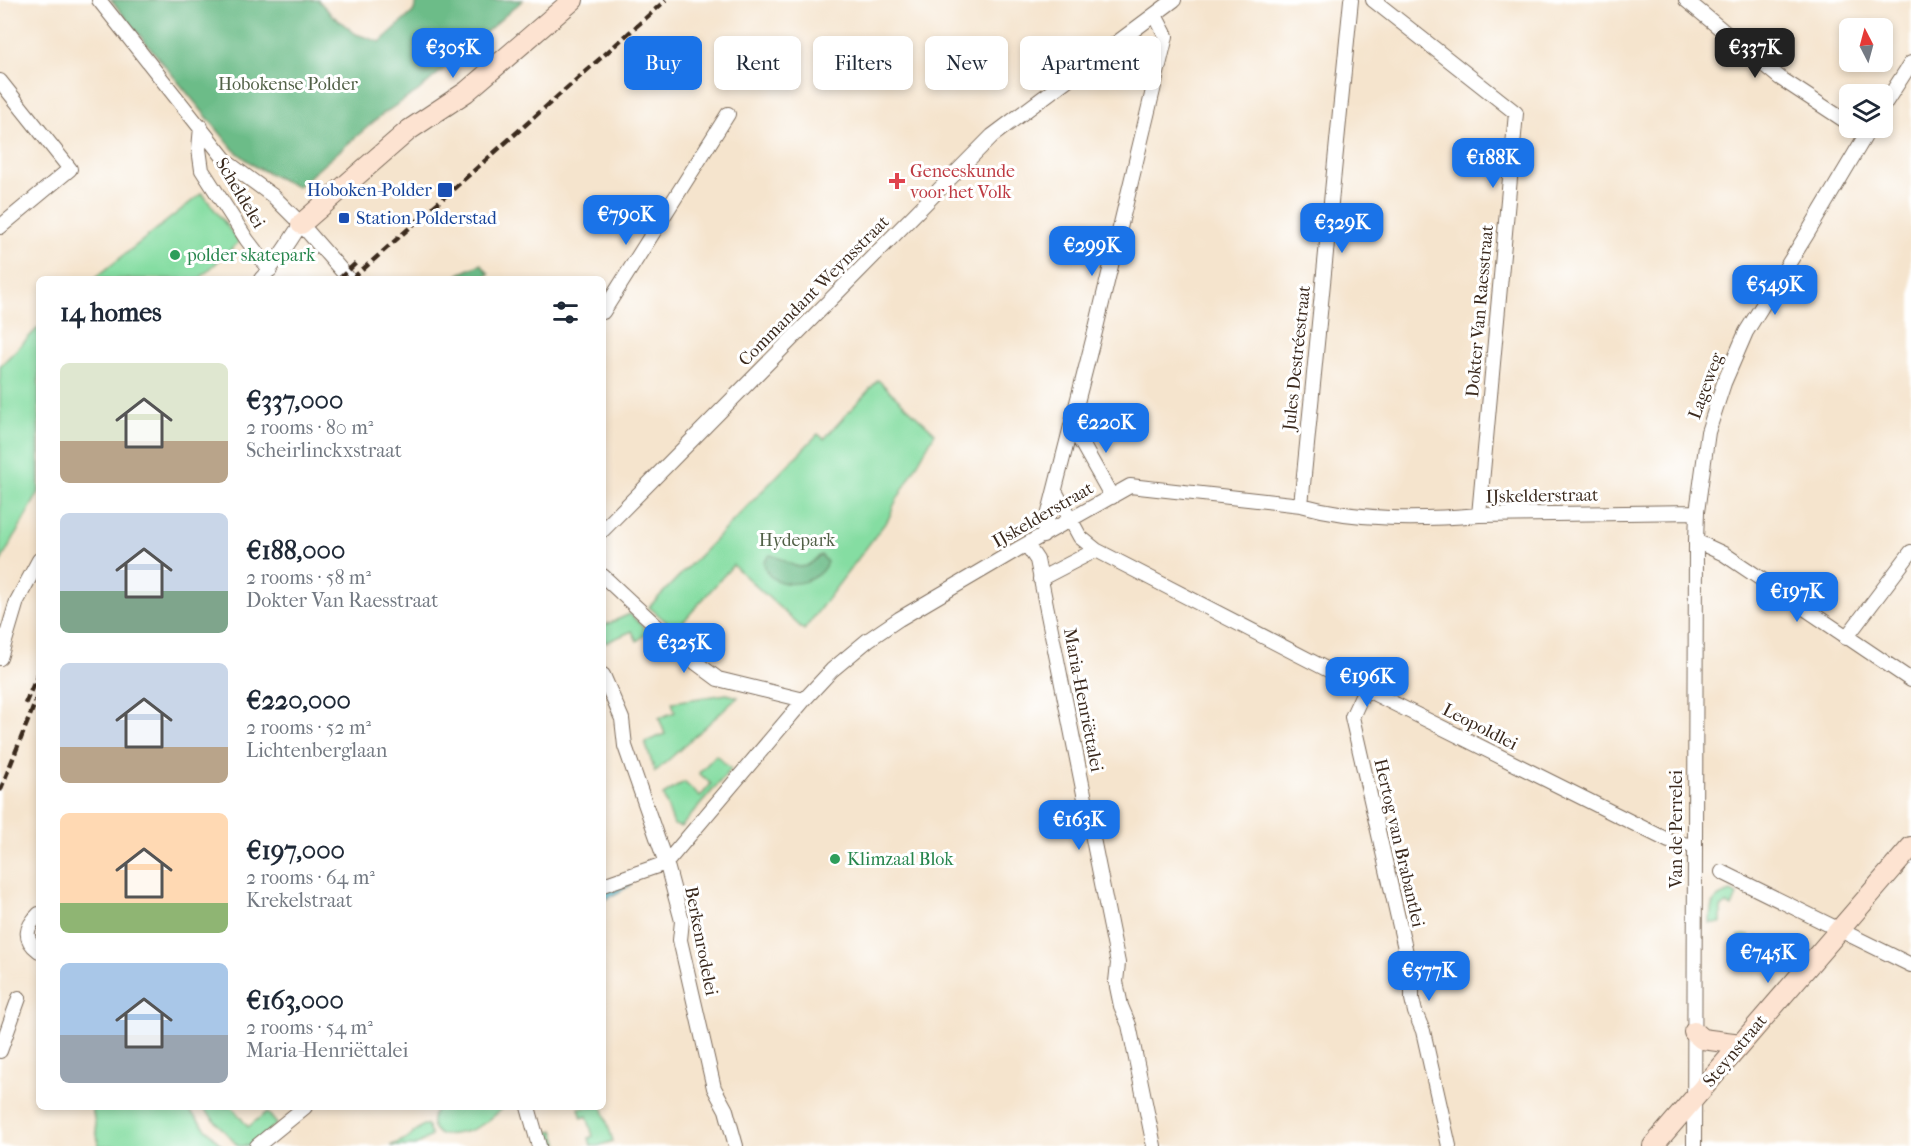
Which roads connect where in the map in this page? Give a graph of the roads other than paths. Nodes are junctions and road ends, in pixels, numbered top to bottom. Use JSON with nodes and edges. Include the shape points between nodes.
{"nodes":[{"id":1,"x":99,"y":0,"type":"edge"},
{"id":2,"x":573,"y":0,"type":"edge"},
{"id":3,"x":1174,"y":0,"type":"edge"},
{"id":4,"x":1351,"y":0,"type":"edge"},
{"id":5,"x":1373,"y":0,"type":"edge"},
{"id":6,"x":1686,"y":0,"type":"edge"},
{"id":7,"x":1155,"y":15,"type":"junction"},
{"id":8,"x":1911,"y":63,"type":"edge"},
{"id":9,"x":0,"y":81,"type":"edge"},
{"id":10,"x":1893,"y":91,"type":"edge"},
{"id":11,"x":728,"y":114,"type":"dead end"},
{"id":12,"x":1839,"y":117,"type":"edge"},
{"id":13,"x":201,"y":127,"type":"junction"},
{"id":14,"x":1860,"y":138,"type":"edge"},
{"id":15,"x":301,"y":224,"type":"junction"},
{"id":16,"x":0,"y":227,"type":"edge"},
{"id":17,"x":265,"y":275,"type":"edge"},
{"id":18,"x":346,"y":276,"type":"edge"},
{"id":19,"x":606,"y":307,"type":"edge"},
{"id":20,"x":1072,"y":426,"type":"junction"},
{"id":21,"x":1055,"y":491,"type":"junction"},
{"id":22,"x":1112,"y":497,"type":"junction"},
{"id":23,"x":1301,"y":504,"type":"junction"},
{"id":24,"x":1698,"y":512,"type":"junction"},
{"id":25,"x":1479,"y":515,"type":"junction"},
{"id":26,"x":1071,"y":520,"type":"junction"},
{"id":27,"x":606,"y":527,"type":"edge"},
{"id":28,"x":1043,"y":536,"type":"junction"},
{"id":29,"x":1696,"y":541,"type":"junction"},
{"id":30,"x":1027,"y":545,"type":"junction"},
{"id":31,"x":1096,"y":550,"type":"junction"},
{"id":32,"x":1911,"y":552,"type":"edge"},
{"id":33,"x":36,"y":566,"type":"edge"},
{"id":34,"x":606,"y":579,"type":"edge"},
{"id":35,"x":1041,"y":579,"type":"junction"},
{"id":36,"x":1846,"y":638,"type":"junction"},
{"id":37,"x":0,"y":658,"type":"edge"},
{"id":38,"x":1911,"y":680,"type":"edge"},
{"id":39,"x":606,"y":682,"type":"edge"},
{"id":40,"x":1365,"y":689,"type":"junction"},
{"id":41,"x":804,"y":700,"type":"junction"},
{"id":42,"x":1694,"y":846,"type":"junction"},
{"id":43,"x":1911,"y":847,"type":"edge"},
{"id":44,"x":666,"y":863,"type":"junction"},
{"id":45,"x":1722,"y":872,"type":"dead end"},
{"id":46,"x":606,"y":884,"type":"edge"},
{"id":47,"x":36,"y":918,"type":"edge"},
{"id":48,"x":1839,"y":928,"type":"junction"},
{"id":49,"x":36,"y":948,"type":"edge"},
{"id":50,"x":1911,"y":965,"type":"edge"},
{"id":51,"x":19,"y":998,"type":"dead end"},
{"id":52,"x":1694,"y":1032,"type":"junction"},
{"id":53,"x":1741,"y":1044,"type":"junction"},
{"id":54,"x":0,"y":1051,"type":"edge"},
{"id":55,"x":1693,"y":1101,"type":"junction"},
{"id":56,"x":301,"y":1110,"type":"edge"},
{"id":57,"x":529,"y":1110,"type":"edge"},
{"id":58,"x":256,"y":1146,"type":"edge"},
{"id":59,"x":539,"y":1146,"type":"edge"},
{"id":60,"x":736,"y":1146,"type":"edge"},
{"id":61,"x":1154,"y":1146,"type":"edge"},
{"id":62,"x":1449,"y":1146,"type":"edge"},
{"id":63,"x":1653,"y":1146,"type":"edge"},
{"id":64,"x":1694,"y":1146,"type":"edge"}],
"edges":[{"from":1,"to":13,"type":"street","name":"Scheldelei"},
{"from":2,"to":15,"type":"street","via":[[466,92],[409,129]]},
{"from":3,"to":7,"type":"street","name":"Commandant Weynsstraat"},
{"from":4,"to":23,"type":"street","name":"Jules Destréestraat"},
{"from":5,"to":25,"type":"street","name":"Dokter Van Raesstraat","via":[[1516,113]]},
{"from":6,"to":12,"type":"street","via":[[1779,78]]},
{"from":7,"to":20,"type":"street","via":[[1166,36]]},
{"from":7,"to":27,"type":"street","name":"Commandant Weynsstraat","via":[[992,136]]},
{"from":8,"to":10,"type":"street"},
{"from":9,"to":16,"type":"street","via":[[70,169]]},
{"from":11,"to":19,"type":"street"},
{"from":13,"to":15,"type":"street","name":"Scheldelei","via":[[228,163],[273,196]]},
{"from":13,"to":17,"type":"street","name":"Scheldelei","via":[[202,170]]},
{"from":14,"to":24,"type":"street","name":"Lageweg","via":[[1807,234],[1746,332],[1708,432]]},
{"from":15,"to":17,"type":"street"},
{"from":15,"to":18,"type":"street"},
{"from":20,"to":21,"type":"street"},
{"from":20,"to":22,"type":"street"},
{"from":21,"to":26,"type":"street","name":"Leopoldlei"},
{"from":21,"to":28,"type":"street"},
{"from":22,"to":23,"type":"street","name":"IJskelderstraat","via":[[1130,486]]},
{"from":22,"to":26,"type":"street","name":"IJskelderstraat"},
{"from":23,"to":25,"type":"street","name":"IJskelderstraat","via":[[1372,517]]},
{"from":24,"to":25,"type":"street","name":"IJskelderstraat"},
{"from":24,"to":29,"type":"street","name":"Van de Perrelei"},
{"from":26,"to":28,"type":"street","name":"IJskelderstraat"},
{"from":26,"to":31,"type":"street","name":"Leopoldlei","via":[[1080,537]]},
{"from":28,"to":30,"type":"street","name":"IJskelderstraat"},
{"from":29,"to":36,"type":"street","via":[[1724,554]]},
{"from":29,"to":42,"type":"street","name":"Van de Perrelei"},
{"from":30,"to":35,"type":"street","name":"Maria-Henriëttalei","via":[[1037,560]]},
{"from":30,"to":41,"type":"street","name":"IJskelderstraat","via":[[898,619],[832,670]]},
{"from":31,"to":35,"type":"street"},
{"from":31,"to":40,"type":"street","name":"Leopoldlei"},
{"from":32,"to":36,"type":"street"},
{"from":33,"to":37,"type":"street","via":[[17,601]]},
{"from":34,"to":41,"type":"street","via":[[718,679]]},
{"from":35,"to":61,"type":"street","name":"Maria-Henriëttalei","via":[[1118,963],[1116,982]]},
{"from":36,"to":38,"type":"street"},
{"from":39,"to":44,"type":"street","name":"Berkenrodelei","via":[[622,719],[625,746]]},
{"from":40,"to":42,"type":"street","name":"Leopoldlei","via":[[1669,841]]},
{"from":40,"to":62,"type":"street","name":"Hertog van Brabantlei","via":[[1352,717],[1412,979],[1412,999]]},
{"from":41,"to":44,"type":"street","name":"IJskelderstraat"},
{"from":42,"to":52,"type":"street","name":"Van de Perrelei"},
{"from":43,"to":48,"type":"street","name":"Steynstraat"},
{"from":44,"to":46,"type":"street"},
{"from":44,"to":60,"type":"street","name":"Berkenrodelei","via":[[682,921],[682,954],[714,1088],[726,1110]]},
{"from":45,"to":48,"type":"street"},
{"from":47,"to":49,"type":"street","via":[[27,932]]},
{"from":48,"to":50,"type":"street"},
{"from":48,"to":53,"type":"street","name":"Steynstraat"},
{"from":51,"to":54,"type":"street"},
{"from":52,"to":53,"type":"street","via":[[1702,1039]]},
{"from":52,"to":55,"type":"street","name":"Van de Perrelei"},
{"from":53,"to":55,"type":"street","name":"Steynstraat"},
{"from":55,"to":63,"type":"street","name":"Steynstraat"},
{"from":55,"to":64,"type":"street","name":"Van de Perrelei"},
{"from":56,"to":58,"type":"street"},
{"from":57,"to":59,"type":"street"}]}
